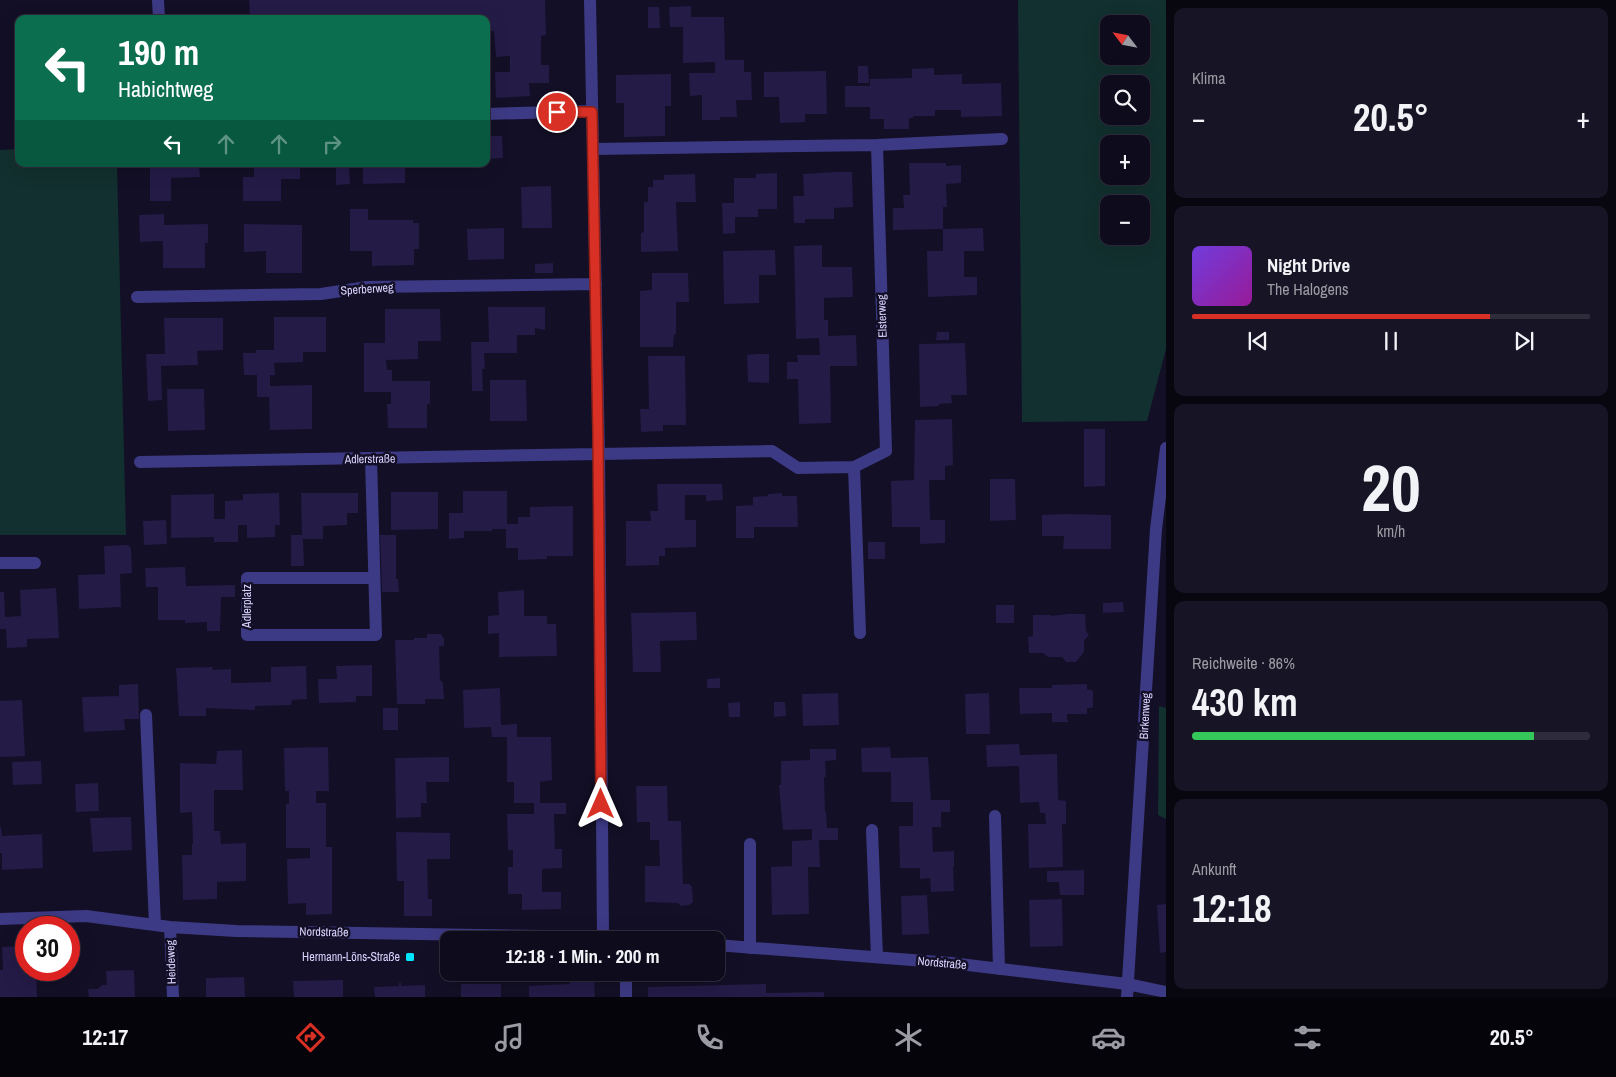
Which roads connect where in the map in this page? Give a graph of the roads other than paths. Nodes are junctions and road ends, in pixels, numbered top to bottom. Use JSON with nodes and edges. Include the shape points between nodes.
{"nodes":[{"id":1,"x":158,"y":0,"type":"edge"},
{"id":2,"x":590,"y":0,"type":"edge"},
{"id":3,"x":159,"y":15,"type":"edge"},
{"id":4,"x":592,"y":112,"type":"junction"},
{"id":5,"x":490,"y":114,"type":"edge"},
{"id":6,"x":1002,"y":139,"type":"dead end"},
{"id":7,"x":877,"y":145,"type":"junction"},
{"id":8,"x":593,"y":149,"type":"junction"},
{"id":9,"x":596,"y":284,"type":"junction"},
{"id":10,"x":137,"y":297,"type":"dead end"},
{"id":11,"x":1166,"y":448,"type":"edge"},
{"id":12,"x":599,"y":453,"type":"junction"},
{"id":13,"x":371,"y":459,"type":"junction"},
{"id":14,"x":140,"y":462,"type":"dead end"},
{"id":15,"x":854,"y":467,"type":"junction"},
{"id":16,"x":1161,"y":530,"type":"edge"},
{"id":17,"x":35,"y":562,"type":"dead end"},
{"id":18,"x":0,"y":563,"type":"edge"},
{"id":19,"x":374,"y":578,"type":"junction"},
{"id":20,"x":860,"y":633,"type":"dead end"},
{"id":21,"x":146,"y":715,"type":"dead end"},
{"id":22,"x":995,"y":816,"type":"dead end"},
{"id":23,"x":872,"y":830,"type":"dead end"},
{"id":24,"x":750,"y":844,"type":"dead end"},
{"id":25,"x":0,"y":919,"type":"edge"},
{"id":26,"x":155,"y":925,"type":"junction"},
{"id":27,"x":170,"y":927,"type":"junction"},
{"id":28,"x":603,"y":931,"type":"edge"},
{"id":29,"x":440,"y":934,"type":"edge"},
{"id":30,"x":725,"y":946,"type":"edge"},
{"id":31,"x":750,"y":948,"type":"junction"},
{"id":32,"x":877,"y":958,"type":"junction"},
{"id":33,"x":999,"y":969,"type":"junction"},
{"id":34,"x":626,"y":981,"type":"edge"},
{"id":35,"x":1127,"y":991,"type":"edge"},
{"id":36,"x":1166,"y":992,"type":"edge"},
{"id":37,"x":173,"y":997,"type":"edge"},
{"id":38,"x":626,"y":997,"type":"edge"}],
"edges":[{"from":1,"to":3,"type":"street"},
{"from":2,"to":4,"type":"street"},
{"from":4,"to":5,"type":"street"},
{"from":4,"to":8,"type":"street"},
{"from":6,"to":7,"type":"street"},
{"from":7,"to":8,"type":"street"},
{"from":7,"to":15,"type":"street","name":"Elsterweg","via":[[886,452]]},
{"from":8,"to":9,"type":"street"},
{"from":9,"to":10,"type":"street","name":"Sperberweg"},
{"from":9,"to":12,"type":"street"},
{"from":11,"to":16,"type":"street","name":"Birkenweg"},
{"from":12,"to":13,"type":"street","name":"Adlerstraße"},
{"from":12,"to":15,"type":"street","name":"Elsterweg","via":[[772,452],[798,468]]},
{"from":12,"to":28,"type":"street"},
{"from":13,"to":14,"type":"street","name":"Adlerstraße"},
{"from":13,"to":19,"type":"street","name":"Adlerplatz"},
{"from":15,"to":20,"type":"street"},
{"from":16,"to":35,"type":"street","name":"Birkenweg"},
{"from":17,"to":18,"type":"street"},
{"from":19,"to":19,"type":"street","name":"Adlerplatz","via":[[376,635],[247,635],[247,578]]},
{"from":21,"to":26,"type":"street"},
{"from":22,"to":33,"type":"street"},
{"from":23,"to":32,"type":"street"},
{"from":24,"to":31,"type":"street"},
{"from":25,"to":26,"type":"street","name":"Nordstraße","via":[[86,916]]},
{"from":26,"to":27,"type":"street","name":"Nordstraße"},
{"from":27,"to":29,"type":"street","name":"Nordstraße"},
{"from":27,"to":37,"type":"street","name":"Heideweg"},
{"from":30,"to":31,"type":"street","name":"Nordstraße"},
{"from":31,"to":32,"type":"street","name":"Nordstraße"},
{"from":32,"to":33,"type":"street","name":"Nordstraße"},
{"from":33,"to":35,"type":"street","name":"Nordstraße"},
{"from":34,"to":38,"type":"street"},
{"from":35,"to":36,"type":"street","name":"Nordstraße"}]}
